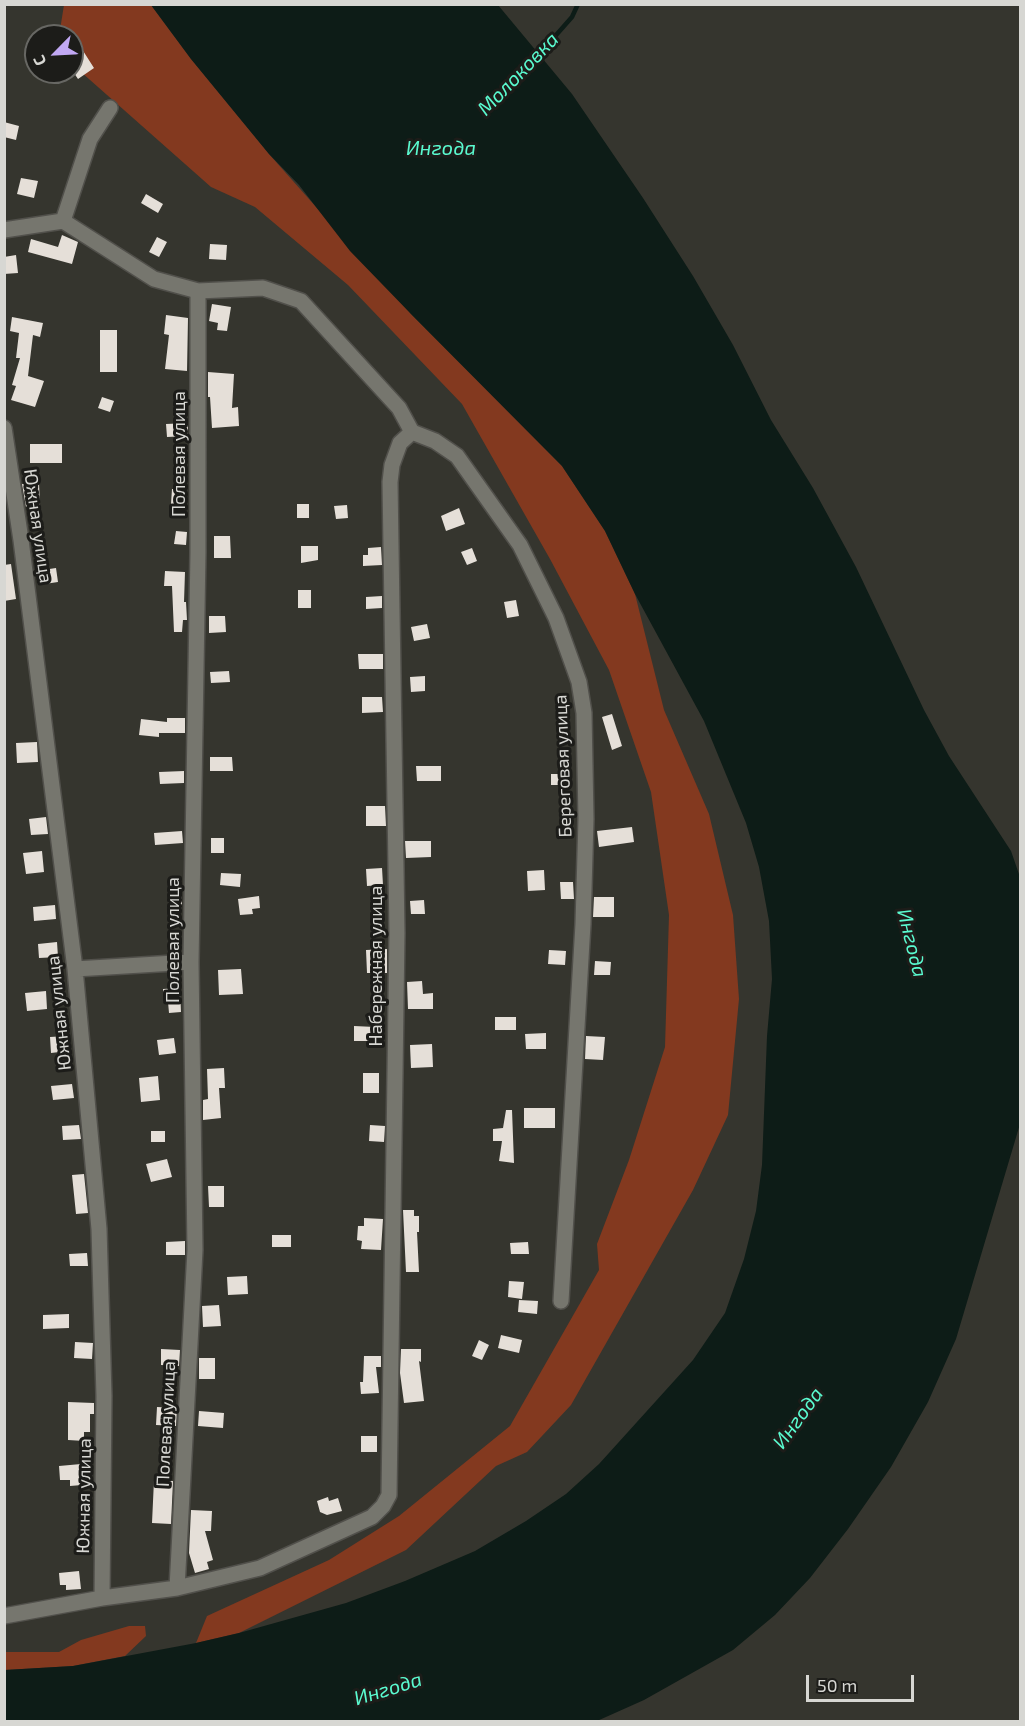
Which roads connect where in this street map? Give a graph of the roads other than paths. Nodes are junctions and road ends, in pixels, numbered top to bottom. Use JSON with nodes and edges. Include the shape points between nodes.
{"nodes":[{"id":1,"x":110,"y":108,"type":"dead end"},
{"id":2,"x":63,"y":221,"type":"junction"},
{"id":3,"x":4,"y":230,"type":"edge"},
{"id":4,"x":198,"y":291,"type":"junction"},
{"id":5,"x":4,"y":428,"type":"edge"},
{"id":6,"x":412,"y":432,"type":"junction"},
{"id":7,"x":191,"y":962,"type":"junction"},
{"id":8,"x":75,"y":969,"type":"junction"},
{"id":9,"x":561,"y":1301,"type":"dead end"},
{"id":10,"x":177,"y":1588,"type":"junction"},
{"id":11,"x":102,"y":1598,"type":"junction"},
{"id":12,"x":4,"y":1616,"type":"edge"}],
"edges":[{"from":1,"to":2,"type":"street","via":[[90,139]]},
{"from":2,"to":3,"type":"street"},
{"from":2,"to":4,"type":"street","via":[[154,279]]},
{"from":4,"to":6,"type":"street","via":[[263,288],[301,301],[399,408]]},
{"from":4,"to":7,"type":"street","name":"Полевая улица"},
{"from":5,"to":8,"type":"street","name":"Южная улица"},
{"from":6,"to":9,"type":"street","name":"Береговая улица","via":[[457,456],[520,545],[556,618],[579,682],[584,713],[586,819]]},
{"from":6,"to":10,"type":"street","name":"Набережная улица","via":[[400,443],[390,482],[397,933],[389,1495],[372,1517],[260,1568]]},
{"from":7,"to":8,"type":"street"},
{"from":7,"to":10,"type":"street","name":"Полевая улица","via":[[195,1250]]},
{"from":8,"to":11,"type":"street","name":"Южная улица","via":[[99,1229],[104,1396]]},
{"from":10,"to":11,"type":"street"},
{"from":11,"to":12,"type":"street"}]}
